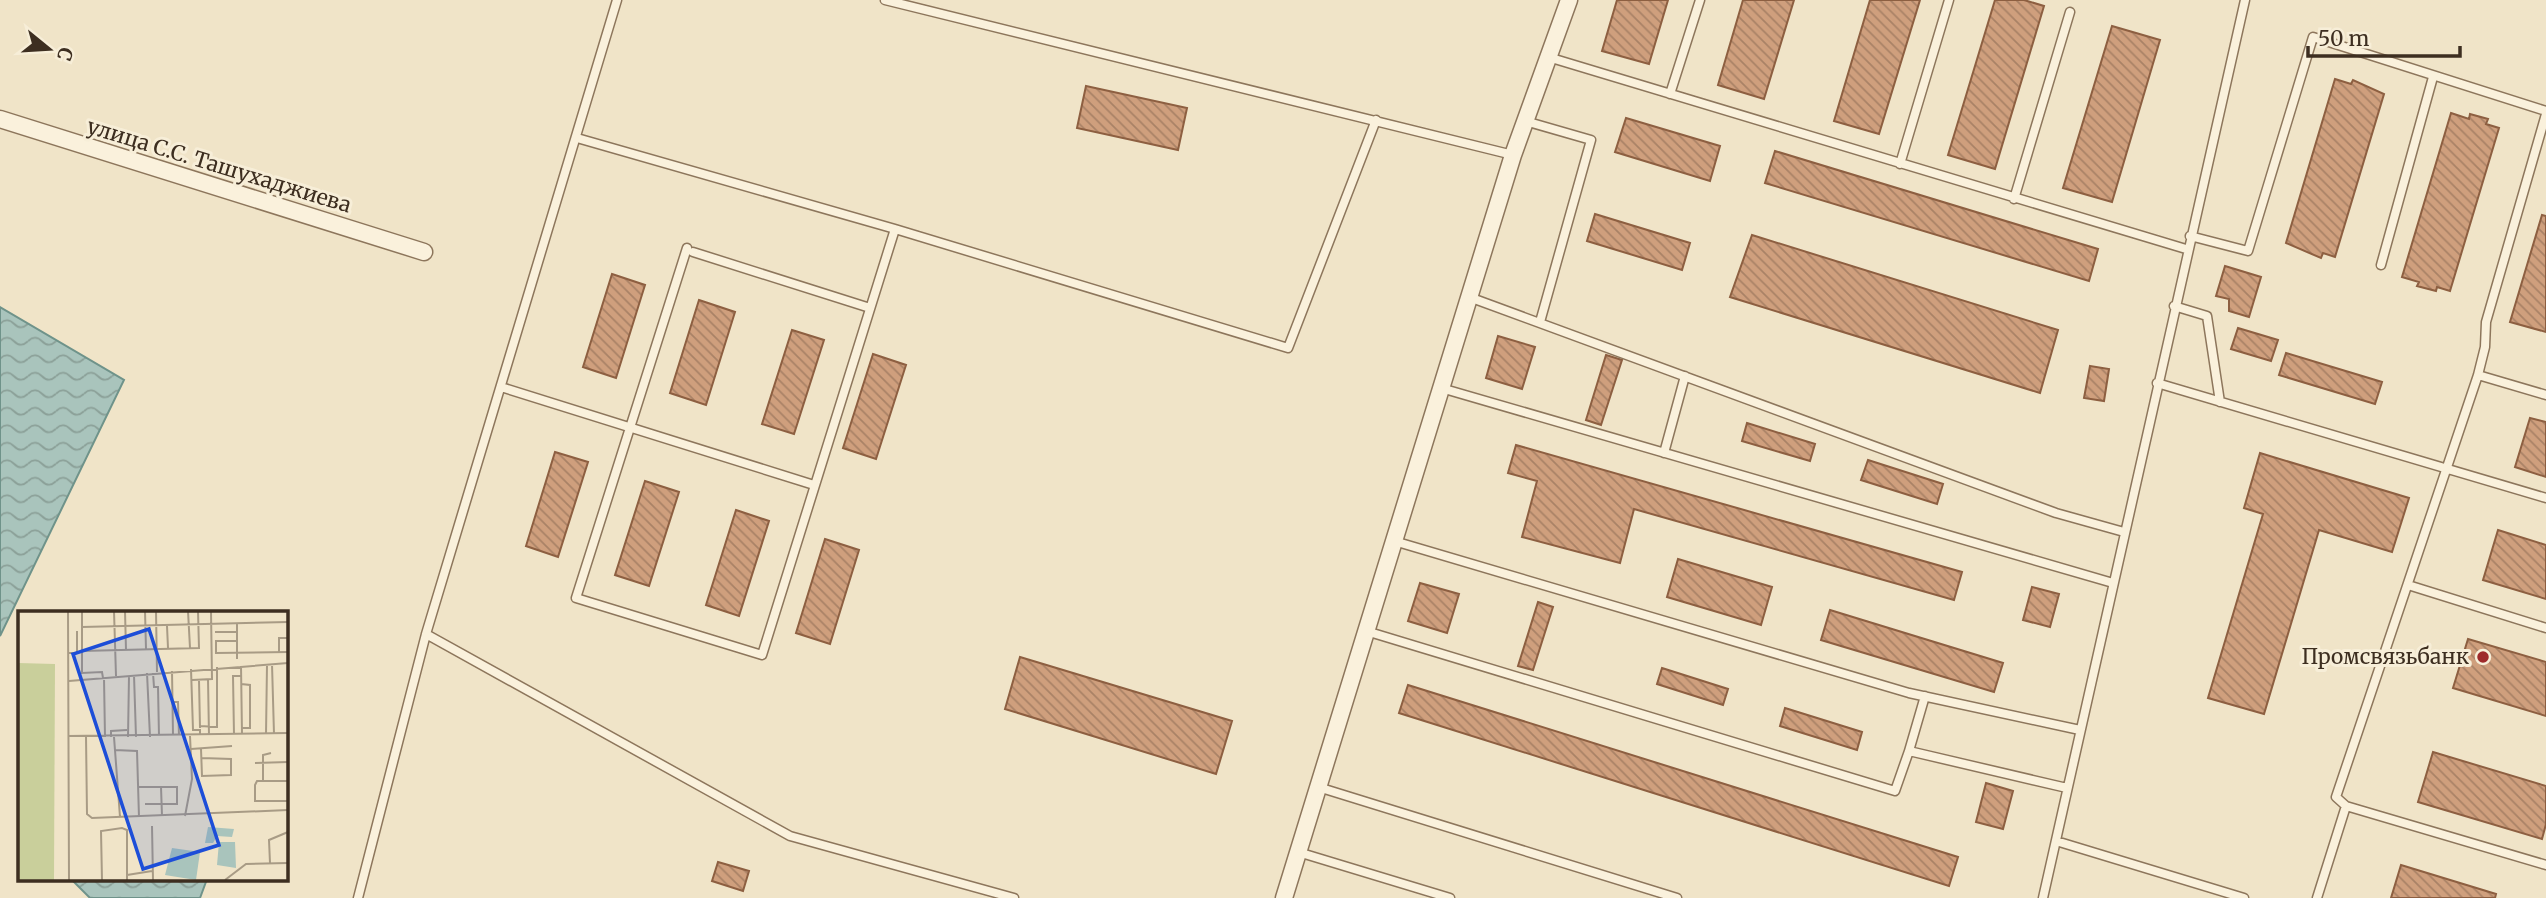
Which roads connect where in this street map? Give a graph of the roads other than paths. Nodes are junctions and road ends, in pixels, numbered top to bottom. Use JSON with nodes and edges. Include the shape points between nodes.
{"nodes":[{"id":1,"x":617,"y":0,"type":"edge"},
{"id":2,"x":885,"y":0,"type":"edge"},
{"id":3,"x":1569,"y":0,"type":"edge"},
{"id":4,"x":1700,"y":0,"type":"edge"},
{"id":5,"x":1950,"y":0,"type":"edge"},
{"id":6,"x":2245,"y":0,"type":"edge"},
{"id":7,"x":2070,"y":12,"type":"dead end"},
{"id":8,"x":1548,"y":57,"type":"junction"},
{"id":9,"x":2433,"y":78,"type":"junction"},
{"id":10,"x":1670,"y":94,"type":"junction"},
{"id":11,"x":2546,"y":113,"type":"edge"},
{"id":12,"x":0,"y":119,"type":"edge"},
{"id":13,"x":1376,"y":120,"type":"junction"},
{"id":14,"x":1525,"y":121,"type":"junction"},
{"id":15,"x":577,"y":138,"type":"junction"},
{"id":16,"x":1513,"y":155,"type":"junction"},
{"id":17,"x":1900,"y":164,"type":"junction"},
{"id":18,"x":2014,"y":199,"type":"junction"},
{"id":19,"x":895,"y":229,"type":"junction"},
{"id":20,"x":2190,"y":236,"type":"junction"},
{"id":21,"x":2186,"y":249,"type":"junction"},
{"id":22,"x":424,"y":253,"type":"dead end"},
{"id":23,"x":2381,"y":265,"type":"dead end"},
{"id":24,"x":1469,"y":297,"type":"junction"},
{"id":25,"x":2174,"y":306,"type":"junction"},
{"id":26,"x":870,"y":308,"type":"junction"},
{"id":27,"x":1539,"y":322,"type":"junction"},
{"id":28,"x":2478,"y":375,"type":"junction"},
{"id":29,"x":1685,"y":376,"type":"junction"},
{"id":30,"x":2157,"y":383,"type":"junction"},
{"id":31,"x":501,"y":387,"type":"junction"},
{"id":32,"x":1441,"y":388,"type":"junction"},
{"id":33,"x":2546,"y":395,"type":"edge"},
{"id":34,"x":2220,"y":402,"type":"junction"},
{"id":35,"x":630,"y":428,"type":"junction"},
{"id":36,"x":1664,"y":453,"type":"junction"},
{"id":37,"x":2448,"y":468,"type":"junction"},
{"id":38,"x":814,"y":485,"type":"junction"},
{"id":39,"x":2546,"y":498,"type":"edge"},
{"id":40,"x":2124,"y":532,"type":"junction"},
{"id":41,"x":1394,"y":541,"type":"junction"},
{"id":42,"x":2113,"y":583,"type":"junction"},
{"id":43,"x":2407,"y":585,"type":"junction"},
{"id":44,"x":2546,"y":628,"type":"edge"},
{"id":45,"x":1366,"y":631,"type":"junction"},
{"id":46,"x":426,"y":634,"type":"junction"},
{"id":47,"x":1924,"y":696,"type":"junction"},
{"id":48,"x":2080,"y":730,"type":"junction"},
{"id":49,"x":1909,"y":751,"type":"junction"},
{"id":50,"x":1318,"y":787,"type":"junction"},
{"id":51,"x":2067,"y":788,"type":"junction"},
{"id":52,"x":2346,"y":806,"type":"junction"},
{"id":53,"x":2056,"y":841,"type":"junction"},
{"id":54,"x":1298,"y":852,"type":"junction"},
{"id":55,"x":2546,"y":865,"type":"edge"},
{"id":56,"x":358,"y":898,"type":"edge"},
{"id":57,"x":1014,"y":898,"type":"edge"},
{"id":58,"x":1284,"y":898,"type":"edge"},
{"id":59,"x":1450,"y":898,"type":"edge"},
{"id":60,"x":1677,"y":898,"type":"edge"},
{"id":61,"x":2043,"y":898,"type":"edge"},
{"id":62,"x":2244,"y":898,"type":"edge"},
{"id":63,"x":2317,"y":898,"type":"edge"}],
"edges":[{"from":1,"to":15,"type":"lane"},
{"from":2,"to":13,"type":"lane"},
{"from":3,"to":8,"type":"street"},
{"from":4,"to":10,"type":"lane"},
{"from":5,"to":17,"type":"lane"},
{"from":6,"to":20,"type":"lane"},
{"from":7,"to":18,"type":"lane"},
{"from":8,"to":10,"type":"lane"},
{"from":8,"to":14,"type":"street"},
{"from":9,"to":11,"type":"lane"},
{"from":9,"to":20,"type":"lane","via":[[2313,37],[2248,251]]},
{"from":9,"to":23,"type":"lane"},
{"from":10,"to":17,"type":"lane"},
{"from":11,"to":28,"type":"lane","via":[[2486,322]]},
{"from":12,"to":22,"type":"street","name":"улица С.С. Ташухаджиева"},
{"from":13,"to":16,"type":"lane"},
{"from":13,"to":19,"type":"lane","via":[[1288,348]]},
{"from":14,"to":16,"type":"street"},
{"from":14,"to":27,"type":"lane","via":[[1591,140]]},
{"from":15,"to":19,"type":"lane"},
{"from":15,"to":31,"type":"lane"},
{"from":16,"to":24,"type":"street"},
{"from":17,"to":18,"type":"lane"},
{"from":18,"to":21,"type":"lane"},
{"from":19,"to":26,"type":"lane"},
{"from":20,"to":21,"type":"lane"},
{"from":21,"to":25,"type":"lane"},
{"from":24,"to":27,"type":"lane"},
{"from":24,"to":32,"type":"street"},
{"from":25,"to":30,"type":"lane"},
{"from":25,"to":34,"type":"lane","via":[[2207,316]]},
{"from":26,"to":35,"type":"lane","via":[[690,250]]},
{"from":26,"to":38,"type":"lane"},
{"from":27,"to":29,"type":"lane"},
{"from":28,"to":33,"type":"lane"},
{"from":28,"to":37,"type":"lane"},
{"from":29,"to":36,"type":"lane"},
{"from":29,"to":40,"type":"lane","via":[[2056,513]]},
{"from":30,"to":34,"type":"lane"},
{"from":30,"to":40,"type":"lane"},
{"from":31,"to":35,"type":"lane"},
{"from":31,"to":46,"type":"lane"},
{"from":32,"to":36,"type":"lane"},
{"from":32,"to":41,"type":"street"},
{"from":34,"to":37,"type":"lane"},
{"from":35,"to":38,"type":"lane"},
{"from":35,"to":38,"type":"lane","via":[[576,598],[762,655]]},
{"from":36,"to":42,"type":"lane"},
{"from":37,"to":39,"type":"lane"},
{"from":37,"to":43,"type":"lane"},
{"from":40,"to":42,"type":"lane"},
{"from":41,"to":45,"type":"street"},
{"from":41,"to":47,"type":"lane"},
{"from":42,"to":48,"type":"lane"},
{"from":43,"to":44,"type":"lane"},
{"from":43,"to":52,"type":"lane","via":[[2336,797]]},
{"from":45,"to":49,"type":"lane","via":[[1895,791]]},
{"from":45,"to":50,"type":"street"},
{"from":46,"to":56,"type":"lane"},
{"from":46,"to":57,"type":"lane","via":[[790,836]]},
{"from":47,"to":48,"type":"lane"},
{"from":47,"to":49,"type":"lane"},
{"from":48,"to":51,"type":"lane"},
{"from":49,"to":51,"type":"lane"},
{"from":50,"to":54,"type":"street"},
{"from":50,"to":60,"type":"lane"},
{"from":51,"to":53,"type":"lane"},
{"from":52,"to":55,"type":"lane"},
{"from":52,"to":63,"type":"lane"},
{"from":53,"to":61,"type":"lane"},
{"from":53,"to":62,"type":"lane"},
{"from":54,"to":58,"type":"street"},
{"from":54,"to":59,"type":"lane"}]}
